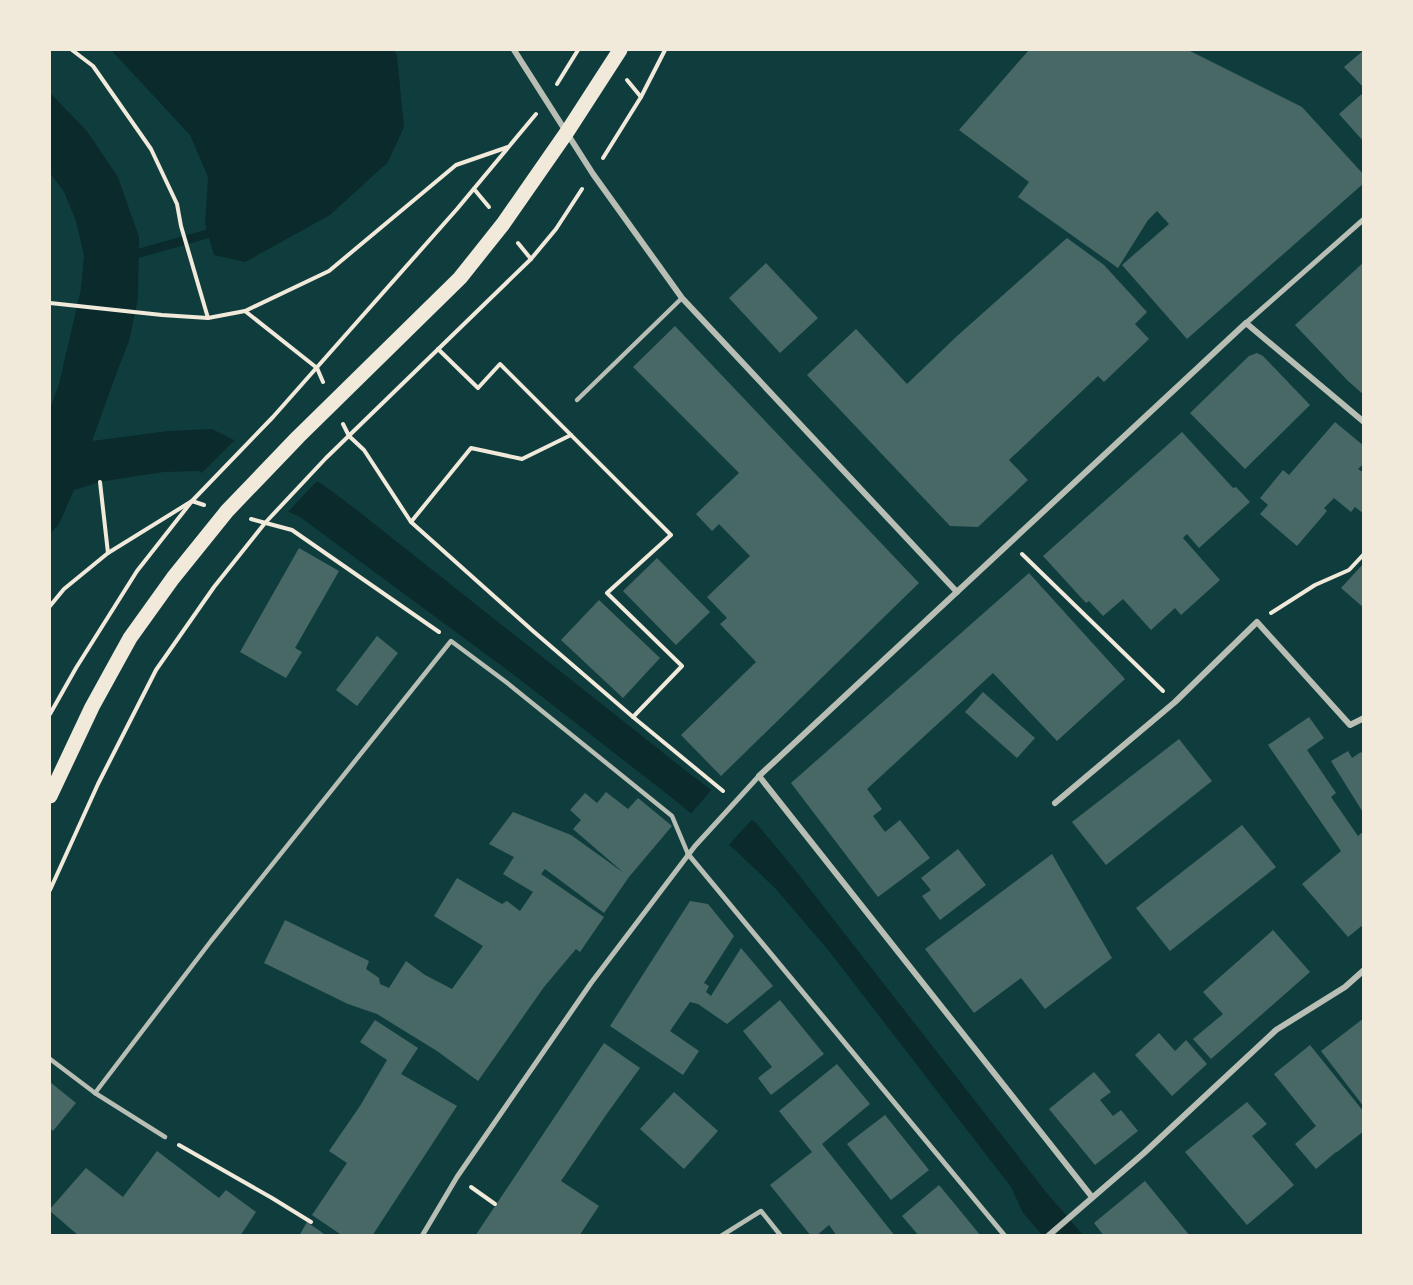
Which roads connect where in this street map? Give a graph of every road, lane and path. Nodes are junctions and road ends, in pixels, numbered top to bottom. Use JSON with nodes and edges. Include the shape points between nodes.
{"nodes":[{"id":1,"x":72,"y":50,"type":"edge"},
{"id":2,"x":514,"y":50,"type":"edge"},
{"id":3,"x":578,"y":50,"type":"edge"},
{"id":4,"x":620,"y":50,"type":"edge"},
{"id":5,"x":665,"y":50,"type":"edge"},
{"id":6,"x":547,"y":101,"type":"junction"},
{"id":7,"x":567,"y":132,"type":"junction"},
{"id":8,"x":509,"y":147,"type":"junction"},
{"id":9,"x":593,"y":174,"type":"junction"},
{"id":10,"x":1364,"y":219,"type":"edge"},
{"id":11,"x":682,"y":298,"type":"junction"},
{"id":12,"x":50,"y":303,"type":"edge"},
{"id":13,"x":244,"y":310,"type":"junction"},
{"id":14,"x":208,"y":318,"type":"junction"},
{"id":15,"x":1246,"y":323,"type":"junction"},
{"id":16,"x":438,"y":349,"type":"junction"},
{"id":17,"x":317,"y":368,"type":"junction"},
{"id":18,"x":577,"y":400,"type":"dead end"},
{"id":19,"x":334,"y":402,"type":"junction"},
{"id":20,"x":1364,"y":422,"type":"edge"},
{"id":21,"x":571,"y":435,"type":"junction"},
{"id":22,"x":349,"y":436,"type":"junction"},
{"id":23,"x":100,"y":482,"type":"dead end"},
{"id":24,"x":411,"y":522,"type":"junction"},
{"id":25,"x":265,"y":523,"type":"junction"},
{"id":26,"x":1010,"y":542,"type":"junction"},
{"id":27,"x":108,"y":553,"type":"junction"},
{"id":28,"x":1364,"y":554,"type":"edge"},
{"id":29,"x":957,"y":592,"type":"junction"},
{"id":30,"x":50,"y":606,"type":"edge"},
{"id":31,"x":1257,"y":622,"type":"junction"},
{"id":32,"x":451,"y":640,"type":"junction"},
{"id":33,"x":1175,"y":702,"type":"junction"},
{"id":34,"x":633,"y":717,"type":"junction"},
{"id":35,"x":1364,"y":718,"type":"edge"},
{"id":36,"x":759,"y":776,"type":"junction"},
{"id":37,"x":50,"y":796,"type":"edge"},
{"id":38,"x":735,"y":802,"type":"junction"},
{"id":39,"x":1055,"y":802,"type":"dead end"},
{"id":40,"x":688,"y":854,"type":"junction"},
{"id":41,"x":50,"y":890,"type":"edge"},
{"id":42,"x":1364,"y":970,"type":"edge"},
{"id":43,"x":50,"y":1059,"type":"edge"},
{"id":44,"x":95,"y":1093,"type":"junction"},
{"id":45,"x":165,"y":1137,"type":"joint"},
{"id":46,"x":457,"y":1177,"type":"junction"},
{"id":47,"x":1092,"y":1197,"type":"junction"},
{"id":48,"x":495,"y":1204,"type":"dead end"},
{"id":49,"x":312,"y":1222,"type":"dead end"},
{"id":50,"x":422,"y":1236,"type":"edge"},
{"id":51,"x":721,"y":1236,"type":"edge"},
{"id":52,"x":781,"y":1236,"type":"edge"},
{"id":53,"x":1005,"y":1236,"type":"edge"},
{"id":54,"x":1048,"y":1236,"type":"edge"}],
"edges":[{"from":1,"to":14,"type":"path","via":[[93,66],[151,149],[177,204]]},
{"from":2,"to":6,"type":"street"},
{"from":3,"to":6,"type":"path"},
{"from":4,"to":7,"type":"main road"},
{"from":5,"to":9,"type":"path"},
{"from":6,"to":7,"type":"street"},
{"from":6,"to":8,"type":"path"},
{"from":7,"to":9,"type":"street"},
{"from":7,"to":19,"type":"main road","via":[[460,278]]},
{"from":8,"to":13,"type":"path","via":[[456,165],[329,271]]},
{"from":8,"to":17,"type":"path"},
{"from":9,"to":11,"type":"street"},
{"from":9,"to":16,"type":"path","via":[[531,259]]},
{"from":10,"to":15,"type":"street"},
{"from":11,"to":18,"type":"lane"},
{"from":11,"to":29,"type":"street"},
{"from":12,"to":14,"type":"path"},
{"from":13,"to":14,"type":"path"},
{"from":13,"to":17,"type":"path"},
{"from":15,"to":20,"type":"street"},
{"from":15,"to":26,"type":"street"},
{"from":16,"to":21,"type":"path","via":[[478,388],[500,364]]},
{"from":16,"to":22,"type":"path"},
{"from":17,"to":19,"type":"path"},
{"from":17,"to":27,"type":"path","via":[[192,501]]},
{"from":19,"to":22,"type":"path"},
{"from":19,"to":37,"type":"main road","via":[[227,511],[173,578],[130,638]]},
{"from":21,"to":24,"type":"path","via":[[522,459],[471,448]]},
{"from":21,"to":34,"type":"path","via":[[671,535],[607,593],[682,666]]},
{"from":22,"to":24,"type":"path","via":[[364,450]]},
{"from":22,"to":25,"type":"path"},
{"from":23,"to":27,"type":"path"},
{"from":24,"to":34,"type":"path"},
{"from":25,"to":32,"type":"path","via":[[292,531]]},
{"from":25,"to":41,"type":"path","via":[[156,670]]},
{"from":26,"to":29,"type":"street"},
{"from":26,"to":33,"type":"path"},
{"from":27,"to":30,"type":"path","via":[[64,589]]},
{"from":28,"to":31,"type":"path","via":[[1348,570],[1315,585]]},
{"from":29,"to":36,"type":"street"},
{"from":31,"to":33,"type":"street"},
{"from":31,"to":35,"type":"street","via":[[1350,725]]},
{"from":32,"to":40,"type":"lane","via":[[672,816]]},
{"from":32,"to":44,"type":"lane"},
{"from":33,"to":39,"type":"street"},
{"from":34,"to":38,"type":"path"},
{"from":36,"to":38,"type":"street"},
{"from":36,"to":47,"type":"street"},
{"from":38,"to":40,"type":"street"},
{"from":40,"to":46,"type":"street","via":[[591,983]]},
{"from":40,"to":53,"type":"street"},
{"from":42,"to":47,"type":"street","via":[[1345,987],[1276,1030]]},
{"from":43,"to":44,"type":"lane"},
{"from":44,"to":45,"type":"lane"},
{"from":45,"to":49,"type":"path"},
{"from":46,"to":48,"type":"path"},
{"from":46,"to":50,"type":"street"},
{"from":47,"to":54,"type":"street"},
{"from":51,"to":52,"type":"lane","via":[[761,1211]]}]}
